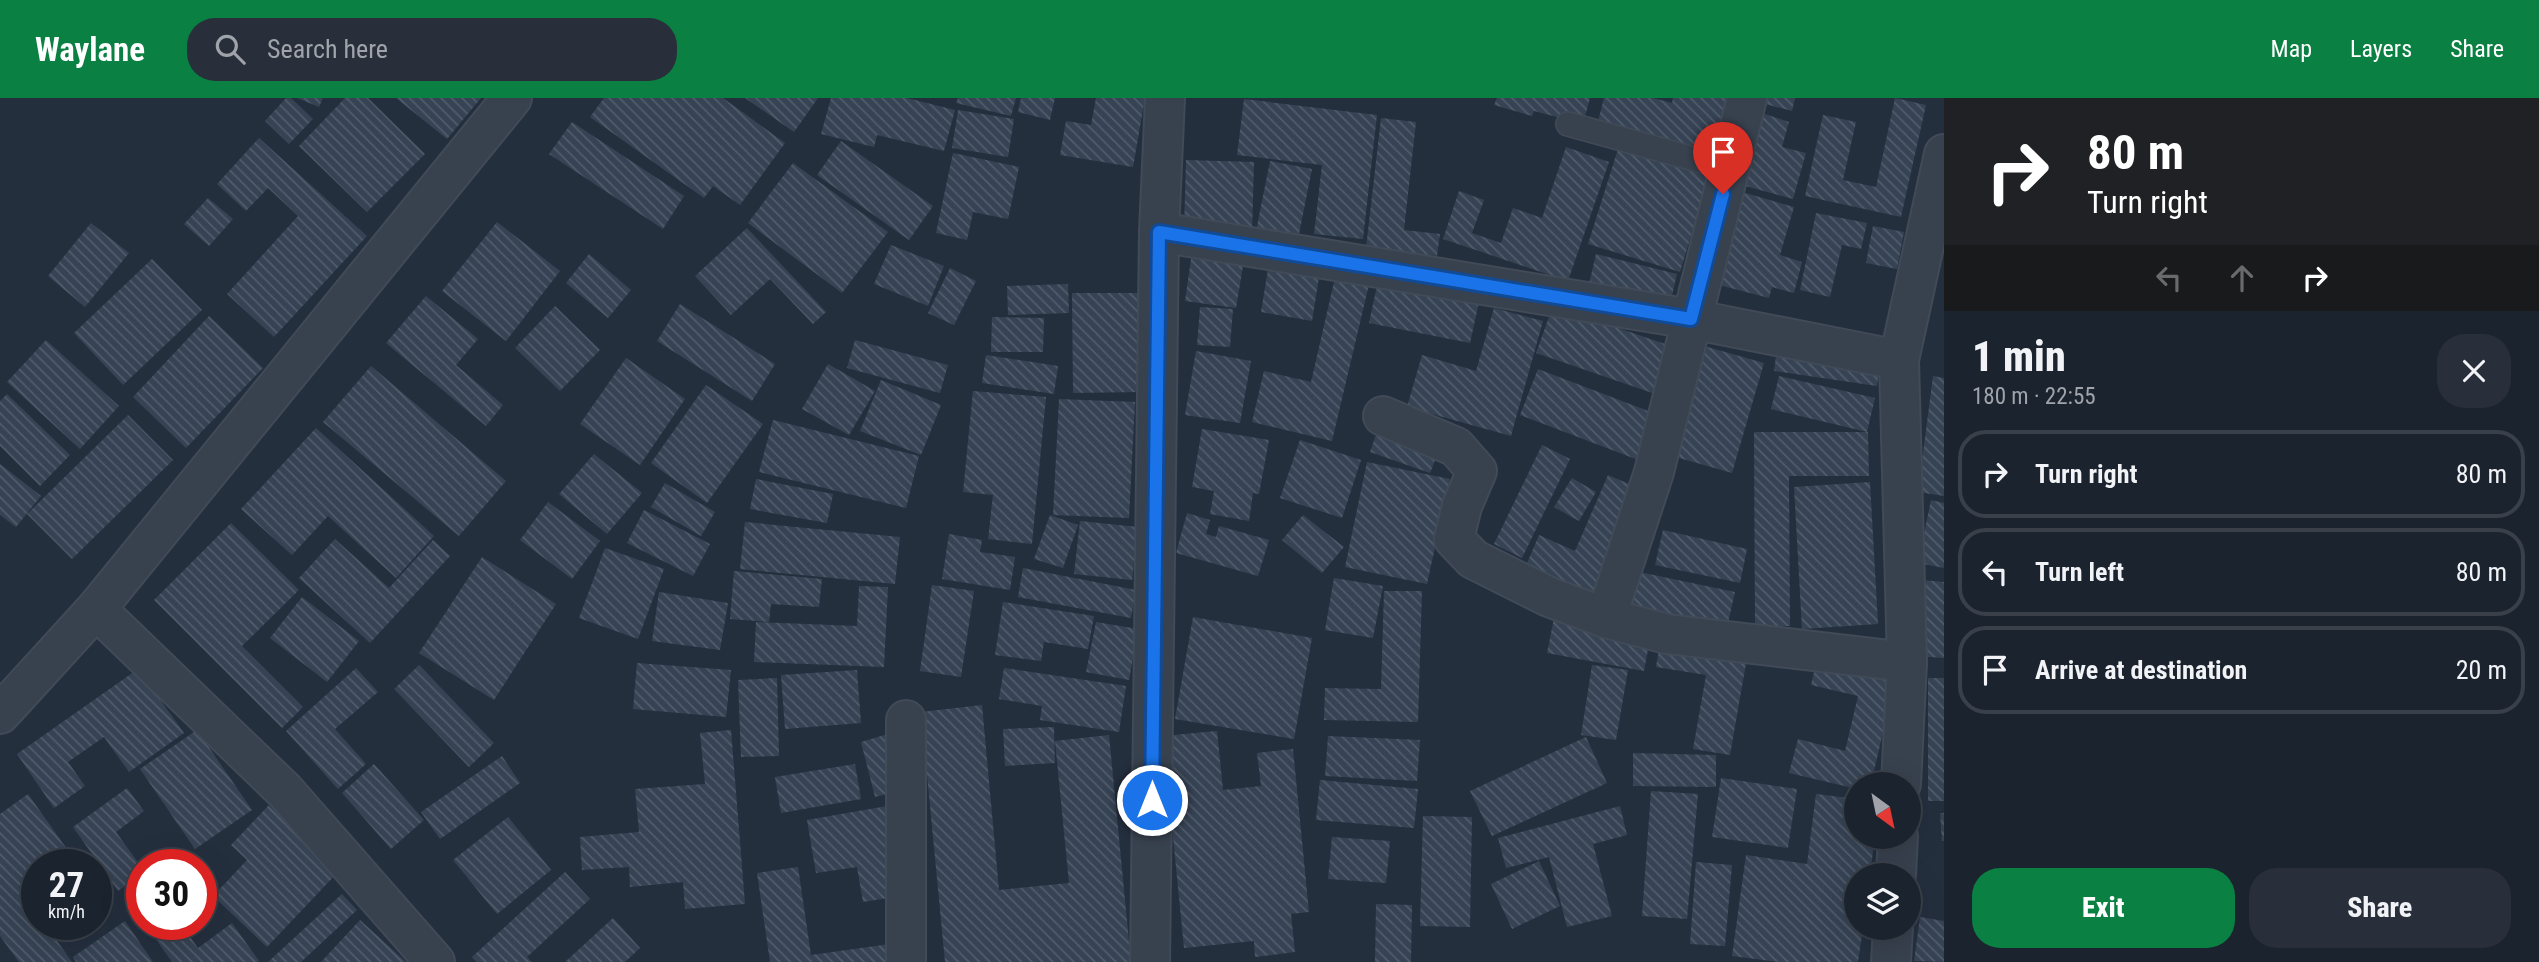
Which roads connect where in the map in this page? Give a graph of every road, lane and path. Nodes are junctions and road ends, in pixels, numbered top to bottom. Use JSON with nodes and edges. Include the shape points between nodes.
{"nodes":[{"id":1,"x":512,"y":98,"type":"edge"},
{"id":2,"x":1164,"y":98,"type":"edge"},
{"id":3,"x":1747,"y":98,"type":"edge"},
{"id":4,"x":1568,"y":124,"type":"dead end"},
{"id":5,"x":1944,"y":154,"type":"edge"},
{"id":6,"x":1730,"y":169,"type":"junction"},
{"id":7,"x":1159,"y":232,"type":"junction"},
{"id":8,"x":1691,"y":319,"type":"junction"},
{"id":9,"x":1899,"y":360,"type":"junction"},
{"id":10,"x":1383,"y":416,"type":"dead end"},
{"id":11,"x":96,"y":609,"type":"junction"},
{"id":12,"x":1606,"y":618,"type":"junction"},
{"id":13,"x":1907,"y":662,"type":"junction"},
{"id":14,"x":0,"y":714,"type":"edge"},
{"id":15,"x":906,"y":720,"type":"dead end"},
{"id":16,"x":1902,"y":772,"type":"edge"},
{"id":17,"x":1892,"y":940,"type":"edge"},
{"id":18,"x":435,"y":962,"type":"edge"},
{"id":19,"x":906,"y":962,"type":"edge"},
{"id":20,"x":1150,"y":962,"type":"edge"},
{"id":21,"x":1891,"y":962,"type":"edge"}],
"edges":[{"from":1,"to":11,"type":"street"},
{"from":2,"to":7,"type":"street"},
{"from":3,"to":6,"type":"street"},
{"from":4,"to":6,"type":"lane"},
{"from":5,"to":9,"type":"street"},
{"from":6,"to":8,"type":"street"},
{"from":7,"to":8,"type":"street"},
{"from":7,"to":20,"type":"street"},
{"from":8,"to":9,"type":"street"},
{"from":8,"to":12,"type":"street","via":[[1654,472]]},
{"from":9,"to":13,"type":"street"},
{"from":10,"to":12,"type":"street","via":[[1456,447],[1477,471],[1454,538],[1473,559],[1549,597]]},
{"from":11,"to":14,"type":"street"},
{"from":11,"to":18,"type":"street","via":[[285,791]]},
{"from":12,"to":13,"type":"street","via":[[1667,634]]},
{"from":13,"to":16,"type":"street"},
{"from":15,"to":19,"type":"street"},
{"from":17,"to":21,"type":"street"}]}
